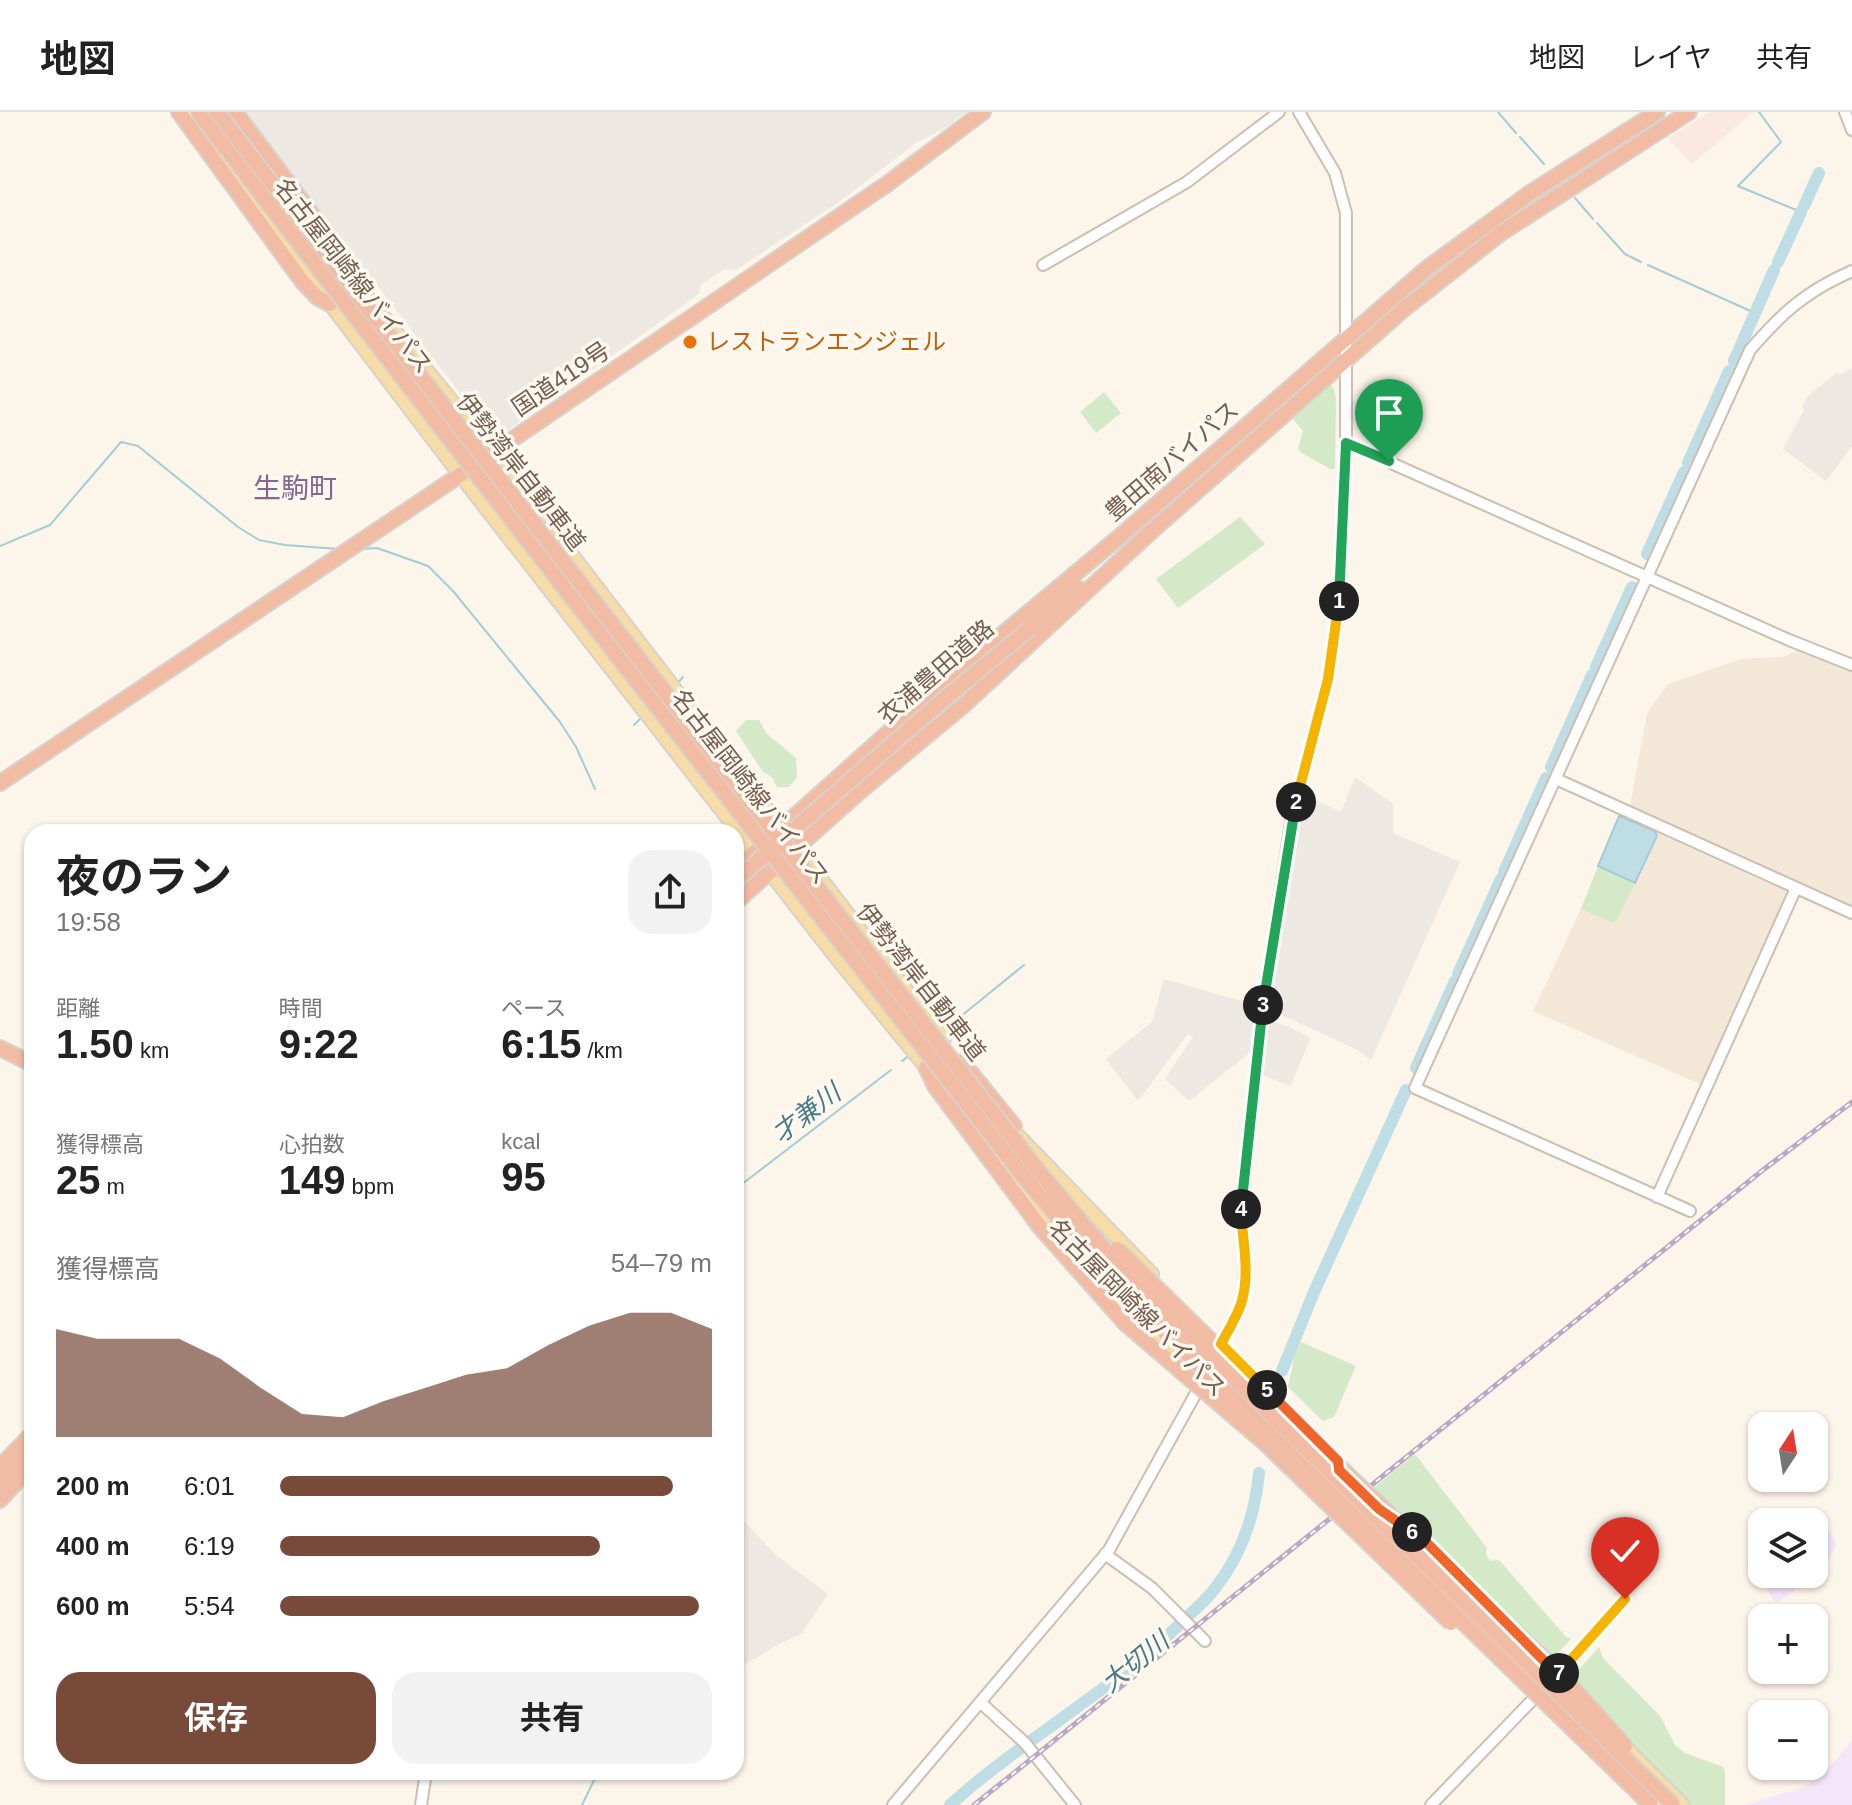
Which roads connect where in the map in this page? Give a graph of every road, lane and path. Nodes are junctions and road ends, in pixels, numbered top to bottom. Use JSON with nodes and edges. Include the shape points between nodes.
{"nodes":[{"id":1,"x":179,"y":112,"type":"edge"},
{"id":2,"x":190,"y":112,"type":"edge"},
{"id":3,"x":198,"y":112,"type":"edge"},
{"id":4,"x":217,"y":112,"type":"edge"},
{"id":5,"x":225,"y":112,"type":"edge"},
{"id":6,"x":235,"y":112,"type":"edge"},
{"id":7,"x":983,"y":112,"type":"edge"},
{"id":8,"x":1279,"y":112,"type":"edge"},
{"id":9,"x":1299,"y":112,"type":"edge"},
{"id":10,"x":1657,"y":112,"type":"edge"},
{"id":11,"x":1689,"y":112,"type":"edge"},
{"id":12,"x":1845,"y":112,"type":"edge"},
{"id":13,"x":1852,"y":130,"type":"edge"},
{"id":14,"x":1043,"y":265,"type":"dead end"},
{"id":15,"x":1451,"y":270,"type":"junction"},
{"id":16,"x":1852,"y":271,"type":"edge"},
{"id":17,"x":355,"y":281,"type":"junction"},
{"id":18,"x":330,"y":304,"type":"junction"},
{"id":19,"x":1348,"y":333,"type":"junction"},
{"id":20,"x":1345,"y":364,"type":"junction"},
{"id":21,"x":1243,"y":429,"type":"junction"},
{"id":22,"x":1346,"y":443,"type":"junction"},
{"id":23,"x":493,"y":452,"type":"junction"},
{"id":24,"x":460,"y":475,"type":"junction"},
{"id":25,"x":1162,"y":499,"type":"junction"},
{"id":26,"x":1154,"y":529,"type":"junction"},
{"id":27,"x":1646,"y":577,"type":"junction"},
{"id":28,"x":1027,"y":627,"type":"junction"},
{"id":29,"x":1852,"y":665,"type":"edge"},
{"id":30,"x":1556,"y":779,"type":"junction"},
{"id":31,"x":0,"y":783,"type":"edge"},
{"id":32,"x":733,"y":824,"type":"edge"},
{"id":33,"x":782,"y":828,"type":"junction"},
{"id":34,"x":744,"y":838,"type":"edge"},
{"id":35,"x":797,"y":848,"type":"junction"},
{"id":36,"x":755,"y":852,"type":"junction"},
{"id":37,"x":744,"y":865,"type":"edge"},
{"id":38,"x":744,"y":868,"type":"edge"},
{"id":39,"x":770,"y":871,"type":"junction"},
{"id":40,"x":1796,"y":888,"type":"junction"},
{"id":41,"x":744,"y":895,"type":"edge"},
{"id":42,"x":1852,"y":913,"type":"edge"},
{"id":43,"x":947,"y":1043,"type":"joint"},
{"id":44,"x":0,"y":1046,"type":"edge"},
{"id":45,"x":24,"y":1058,"type":"edge"},
{"id":46,"x":926,"y":1067,"type":"joint"},
{"id":47,"x":1010,"y":1125,"type":"junction"},
{"id":48,"x":981,"y":1142,"type":"junction"},
{"id":49,"x":1657,"y":1197,"type":"junction"},
{"id":50,"x":1690,"y":1211,"type":"dead end"},
{"id":51,"x":1221,"y":1344,"type":"junction"},
{"id":52,"x":1201,"y":1383,"type":"junction"},
{"id":53,"x":24,"y":1442,"type":"edge"},
{"id":54,"x":24,"y":1455,"type":"edge"},
{"id":55,"x":24,"y":1457,"type":"edge"},
{"id":56,"x":2,"y":1465,"type":"edge"},
{"id":57,"x":1339,"y":1470,"type":"junction"},
{"id":58,"x":24,"y":1472,"type":"edge"},
{"id":59,"x":0,"y":1482,"type":"edge"},
{"id":60,"x":1328,"y":1494,"type":"junction"},
{"id":61,"x":0,"y":1498,"type":"edge"},
{"id":62,"x":1105,"y":1554,"type":"junction"},
{"id":63,"x":1625,"y":1599,"type":"dead end"},
{"id":64,"x":1205,"y":1641,"type":"dead end"},
{"id":65,"x":1556,"y":1676,"type":"junction"},
{"id":66,"x":1533,"y":1696,"type":"junction"},
{"id":67,"x":980,"y":1702,"type":"junction"},
{"id":68,"x":425,"y":1780,"type":"edge"},
{"id":69,"x":421,"y":1805,"type":"edge"},
{"id":70,"x":893,"y":1805,"type":"edge"},
{"id":71,"x":1075,"y":1805,"type":"edge"},
{"id":72,"x":1431,"y":1805,"type":"edge"},
{"id":73,"x":1649,"y":1805,"type":"edge"},
{"id":74,"x":1678,"y":1805,"type":"edge"}],
"edges":[{"from":1,"to":18,"type":"highway","via":[[302,281]]},
{"from":2,"to":18,"type":"main road","name":"名古屋岡崎線バイパス"},
{"from":3,"to":66,"type":"highway","name":"伊勢湾岸自動車道","bridge":true,"via":[[1072,1234],[1130,1298]]},
{"from":4,"to":74,"type":"highway","name":"伊勢湾岸自動車道","bridge":true,"via":[[1103,1248]]},
{"from":5,"to":17,"type":"main road","name":"名古屋岡崎線バイパス"},
{"from":6,"to":17,"type":"highway","via":[[350,265]]},
{"from":7,"to":23,"type":"highway","name":"国道419号","via":[[887,184]]},
{"from":8,"to":14,"type":"street","via":[[1187,182]]},
{"from":9,"to":19,"type":"street","via":[[1335,173],[1344,201]]},
{"from":10,"to":19,"type":"highway","name":"豊田南バイパス","via":[[1480,228]]},
{"from":11,"to":15,"type":"highway","name":"豊田南バイパス"},
{"from":12,"to":13,"type":"street"},
{"from":15,"to":19,"type":"highway","via":[[1413,290],[1366,331]]},
{"from":15,"to":20,"type":"highway","name":"豊田南バイパス"},
{"from":16,"to":27,"type":"street","via":[[1781,313],[1750,350]]},
{"from":17,"to":23,"type":"main road","name":"名古屋岡崎線バイパス"},
{"from":18,"to":24,"type":"main road","name":"名古屋岡崎線バイパス"},
{"from":19,"to":20,"type":"street"},
{"from":19,"to":21,"type":"highway","name":"豊田南バイパス"},
{"from":20,"to":21,"type":"highway","via":[[1330,365],[1282,406]]},
{"from":20,"to":22,"type":"street"},
{"from":20,"to":26,"type":"highway","name":"豊田南バイパス"},
{"from":21,"to":25,"type":"highway","name":"豊田南バイパス"},
{"from":22,"to":27,"type":"street"},
{"from":22,"to":51,"type":"street","via":[[1335,638],[1289,833],[1243,1171],[1244,1289]]},
{"from":23,"to":24,"type":"highway","name":"国道419号"},
{"from":23,"to":33,"type":"main road","name":"名古屋岡崎線バイパス"},
{"from":24,"to":31,"type":"highway","name":"国道419号"},
{"from":24,"to":32,"type":"main road","name":"名古屋岡崎線バイパス"},
{"from":25,"to":28,"type":"highway","name":"衣浦豊田道路","via":[[1135,531]]},
{"from":25,"to":33,"type":"highway","name":"豊田南バイパス"},
{"from":26,"to":28,"type":"highway","name":"衣浦豊田道路"},
{"from":26,"to":35,"type":"highway","name":"豊田南バイパス","via":[[1006,667]]},
{"from":27,"to":29,"type":"street"},
{"from":27,"to":30,"type":"street"},
{"from":28,"to":38,"type":"highway","name":"衣浦豊田道路","bridge":true},
{"from":30,"to":40,"type":"street"},
{"from":30,"to":49,"type":"street","via":[[1415,1088]]},
{"from":33,"to":35,"type":"main road","name":"名古屋岡崎線バイパス"},
{"from":33,"to":36,"type":"highway","name":"豊田南バイパス"},
{"from":34,"to":36,"type":"main road","name":"名古屋岡崎線バイパス"},
{"from":35,"to":39,"type":"highway","name":"豊田南バイパス"},
{"from":35,"to":43,"type":"main road","name":"名古屋岡崎線バイパス"},
{"from":36,"to":37,"type":"highway","name":"豊田南バイパス"},
{"from":36,"to":39,"type":"main road","name":"名古屋岡崎線バイパス"},
{"from":39,"to":41,"type":"highway","name":"豊田南バイパス"},
{"from":39,"to":46,"type":"main road","name":"名古屋岡崎線バイパス"},
{"from":40,"to":42,"type":"street"},
{"from":40,"to":49,"type":"street"},
{"from":43,"to":47,"type":"highway"},
{"from":44,"to":45,"type":"highway"},
{"from":46,"to":48,"type":"highway"},
{"from":47,"to":51,"type":"main road"},
{"from":47,"to":57,"type":"main road","name":"名古屋岡崎線バイパス","bridge":true,"via":[[1099,1236]]},
{"from":47,"to":74,"type":"highway","bridge":true,"via":[[1120,1252],[1561,1675]]},
{"from":48,"to":52,"type":"main road","via":[[1103,1290]]},
{"from":48,"to":60,"type":"main road","name":"名古屋岡崎線バイパス","bridge":true,"via":[[1162,1339]]},
{"from":48,"to":66,"type":"highway","bridge":true,"via":[[1040,1227],[1126,1324],[1266,1444]]},
{"from":49,"to":50,"type":"street"},
{"from":51,"to":52,"type":"street"},
{"from":51,"to":57,"type":"main road","bridge":true,"via":[[1338,1461]]},
{"from":52,"to":60,"type":"main road","bridge":true},
{"from":52,"to":62,"type":"street"},
{"from":53,"to":56,"type":"highway"},
{"from":54,"to":56,"type":"highway"},
{"from":55,"to":59,"type":"highway"},
{"from":57,"to":65,"type":"main road","name":"名古屋岡崎線バイパス","bridge":true},
{"from":58,"to":61,"type":"highway"},
{"from":60,"to":66,"type":"main road","name":"名古屋岡崎線バイパス","bridge":true},
{"from":62,"to":64,"type":"street","via":[[1152,1588]]},
{"from":62,"to":67,"type":"street"},
{"from":63,"to":65,"type":"street"},
{"from":65,"to":66,"type":"street"},
{"from":65,"to":74,"type":"main road","name":"名古屋岡崎線バイパス"},
{"from":66,"to":72,"type":"street"},
{"from":66,"to":73,"type":"highway","name":"伊勢湾岸自動車道","bridge":true},
{"from":67,"to":70,"type":"street"},
{"from":67,"to":71,"type":"street","via":[[1027,1746]]},
{"from":68,"to":69,"type":"street"}]}
